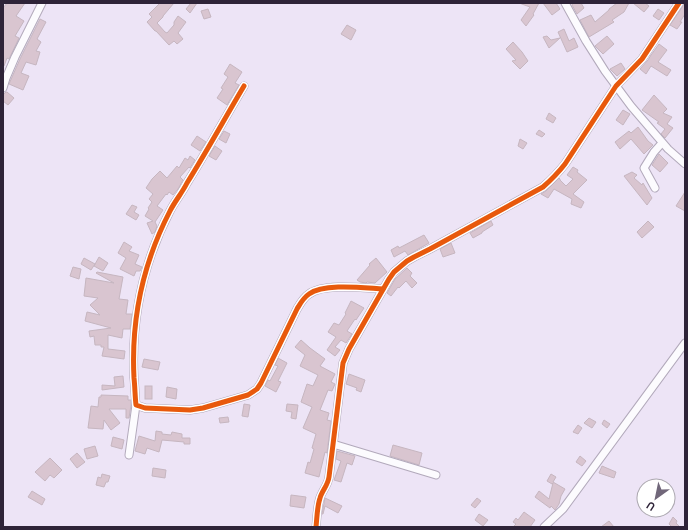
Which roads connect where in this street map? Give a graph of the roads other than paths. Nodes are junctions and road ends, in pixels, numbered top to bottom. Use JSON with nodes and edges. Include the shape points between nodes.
{"nodes":[{"id":1,"x":42,"y":3,"type":"edge"},
{"id":2,"x":565,"y":3,"type":"edge"},
{"id":3,"x":679,"y":3,"type":"edge"},
{"id":4,"x":244,"y":86,"type":"dead end"},
{"id":5,"x":616,"y":86,"type":"junction"},
{"id":6,"x":3,"y":88,"type":"edge"},
{"id":7,"x":662,"y":143,"type":"junction"},
{"id":8,"x":685,"y":164,"type":"edge"},
{"id":9,"x":655,"y":188,"type":"dead end"},
{"id":10,"x":383,"y":289,"type":"junction"},
{"id":11,"x":685,"y":343,"type":"edge"},
{"id":12,"x":136,"y":406,"type":"junction"},
{"id":13,"x":333,"y":444,"type":"junction"},
{"id":14,"x":129,"y":455,"type":"dead end"},
{"id":15,"x":436,"y":475,"type":"dead end"},
{"id":16,"x":316,"y":527,"type":"edge"},
{"id":17,"x":544,"y":527,"type":"edge"}],
"edges":[{"from":1,"to":6,"type":"street","via":[[15,57]]},
{"from":2,"to":5,"type":"street"},
{"from":3,"to":5,"type":"street","via":[[642,59]]},
{"from":4,"to":12,"type":"street","via":[[170,210],[157,239],[137,308],[133,359]]},
{"from":5,"to":7,"type":"street"},
{"from":5,"to":10,"type":"street","via":[[559,172],[548,182],[400,266]]},
{"from":7,"to":8,"type":"street"},
{"from":7,"to":9,"type":"street","via":[[644,168]]},
{"from":10,"to":12,"type":"street","via":[[328,288],[316,290],[308,295],[297,309],[261,383],[248,395],[190,410]]},
{"from":10,"to":13,"type":"street","via":[[345,357]]},
{"from":11,"to":17,"type":"street","via":[[563,509]]},
{"from":12,"to":14,"type":"street"},
{"from":13,"to":15,"type":"street"},
{"from":13,"to":16,"type":"street","via":[[330,478],[320,496]]}]}
